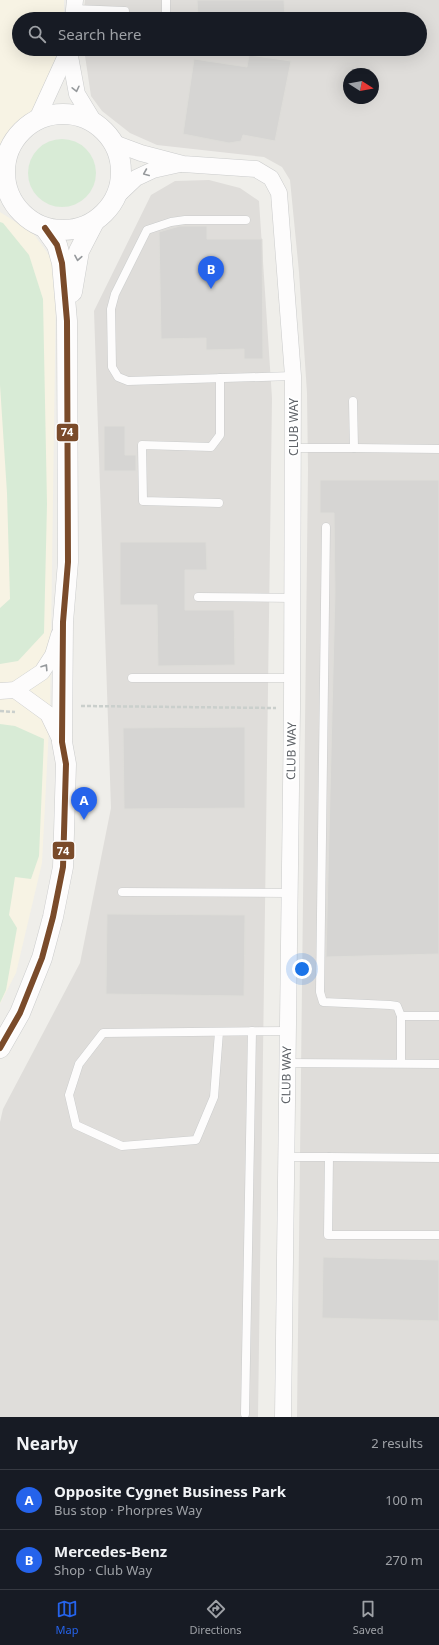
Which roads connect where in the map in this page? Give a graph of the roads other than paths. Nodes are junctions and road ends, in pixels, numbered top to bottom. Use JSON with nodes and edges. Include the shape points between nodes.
{"nodes":[{"id":1,"x":166,"y":0,"type":"edge"},
{"id":2,"x":74,"y":9,"type":"edge"},
{"id":3,"x":125,"y":11,"type":"dead end"},
{"id":4,"x":166,"y":12,"type":"edge"},
{"id":5,"x":66,"y":56,"type":"edge"},
{"id":6,"x":70,"y":56,"type":"edge"},
{"id":7,"x":37,"y":119,"type":"junction"},
{"id":8,"x":94,"y":122,"type":"junction"},
{"id":9,"x":114,"y":143,"type":"junction"},
{"id":10,"x":4,"y":154,"type":"edge"},
{"id":11,"x":184,"y":164,"type":"junction"},
{"id":12,"x":116,"y":197,"type":"junction"},
{"id":13,"x":7,"y":200,"type":"edge"},
{"id":14,"x":246,"y":220,"type":"dead end"},
{"id":15,"x":94,"y":222,"type":"junction"},
{"id":16,"x":45,"y":228,"type":"junction"},
{"id":17,"x":67,"y":320,"type":"junction"},
{"id":18,"x":293,"y":376,"type":"junction"},
{"id":19,"x":220,"y":378,"type":"junction"},
{"id":20,"x":353,"y":402,"type":"dead end"},
{"id":21,"x":293,"y":448,"type":"junction"},
{"id":22,"x":354,"y":448,"type":"junction"},
{"id":23,"x":439,"y":449,"type":"edge"},
{"id":24,"x":219,"y":502,"type":"dead end"},
{"id":25,"x":326,"y":527,"type":"dead end"},
{"id":26,"x":68,"y":562,"type":"junction"},
{"id":27,"x":198,"y":597,"type":"dead end"},
{"id":28,"x":292,"y":598,"type":"junction"},
{"id":29,"x":63,"y":622,"type":"junction"},
{"id":30,"x":132,"y":678,"type":"dead end"},
{"id":31,"x":292,"y":678,"type":"junction"},
{"id":32,"x":8,"y":691,"type":"edge"},
{"id":33,"x":62,"y":742,"type":"junction"},
{"id":34,"x":66,"y":764,"type":"junction"},
{"id":35,"x":122,"y":892,"type":"dead end"},
{"id":36,"x":289,"y":893,"type":"junction"},
{"id":37,"x":401,"y":1016,"type":"junction"},
{"id":38,"x":439,"y":1016,"type":"edge"},
{"id":39,"x":252,"y":1031,"type":"junction"},
{"id":40,"x":287,"y":1031,"type":"junction"},
{"id":41,"x":219,"y":1032,"type":"junction"},
{"id":42,"x":0,"y":1048,"type":"edge"},
{"id":43,"x":287,"y":1063,"type":"junction"},
{"id":44,"x":401,"y":1063,"type":"junction"},
{"id":45,"x":439,"y":1064,"type":"edge"},
{"id":46,"x":286,"y":1157,"type":"junction"},
{"id":47,"x":329,"y":1157,"type":"junction"},
{"id":48,"x":439,"y":1158,"type":"edge"},
{"id":49,"x":439,"y":1235,"type":"edge"},
{"id":50,"x":245,"y":1414,"type":"dead end"},
{"id":51,"x":283,"y":1417,"type":"edge"}],
"edges":[{"from":1,"to":4,"type":"lane"},
{"from":2,"to":3,"type":"lane"},
{"from":5,"to":7,"type":"street"},
{"from":6,"to":8,"type":"street","one_way":true,"via":[[77,94]]},
{"from":7,"to":8,"type":"street","via":[[56,113],[76,114]]},
{"from":7,"to":10,"type":"street","via":[[24,127]]},
{"from":8,"to":9,"type":"street","via":[[106,131]]},
{"from":9,"to":11,"type":"street","name":"CLUB WAY","via":[[141,154]]},
{"from":9,"to":12,"type":"street","via":[[121,160],[121,179]]},
{"from":10,"to":13,"type":"street"},
{"from":11,"to":12,"type":"street","name":"CLUB WAY","one_way":true,"via":[[153,170],[136,178]]},
{"from":11,"to":18,"type":"street","name":"CLUB WAY","via":[[256,170],[271,178],[279,193]]},
{"from":12,"to":15,"type":"street"},
{"from":13,"to":16,"type":"street","via":[[22,214]]},
{"from":14,"to":19,"type":"lane","via":[[185,220],[148,230],[115,294],[111,309],[112,367],[118,376],[128,381]]},
{"from":15,"to":16,"type":"street","via":[[62,231]]},
{"from":15,"to":17,"type":"street","one_way":true,"via":[[79,251]]},
{"from":16,"to":17,"type":"street","via":[[57,245],[62,263]]},
{"from":17,"to":26,"type":"street"},
{"from":18,"to":19,"type":"lane"},
{"from":18,"to":21,"type":"street","name":"CLUB WAY"},
{"from":19,"to":24,"type":"lane","via":[[220,436],[211,447],[142,446],[143,501]]},
{"from":20,"to":22,"type":"lane"},
{"from":21,"to":22,"type":"lane"},
{"from":21,"to":28,"type":"street","name":"CLUB WAY"},
{"from":22,"to":23,"type":"lane"},
{"from":25,"to":37,"type":"lane","via":[[320,992],[323,1002],[397,1006]]},
{"from":26,"to":29,"type":"street"},
{"from":26,"to":34,"type":"street","via":[[72,598],[72,728]]},
{"from":27,"to":28,"type":"lane"},
{"from":28,"to":31,"type":"street","name":"CLUB WAY"},
{"from":32,"to":29,"type":"street","one_way":true,"via":[[42,672],[53,655]]},
{"from":29,"to":33,"type":"street"},
{"from":30,"to":31,"type":"lane"},
{"from":31,"to":36,"type":"street","name":"CLUB WAY"},
{"from":32,"to":33,"type":"street","via":[[48,714]]},
{"from":33,"to":34,"type":"street"},
{"from":34,"to":42,"type":"street","via":[[62,867],[53,917],[42,958],[20,1013]]},
{"from":35,"to":36,"type":"lane"},
{"from":36,"to":40,"type":"street","name":"CLUB WAY"},
{"from":37,"to":38,"type":"lane"},
{"from":37,"to":44,"type":"lane"},
{"from":39,"to":40,"type":"lane"},
{"from":39,"to":41,"type":"lane"},
{"from":39,"to":50,"type":"lane"},
{"from":40,"to":43,"type":"street","name":"CLUB WAY"},
{"from":41,"to":41,"type":"lane","via":[[103,1033],[79,1064],[69,1095],[76,1125],[122,1146],[196,1140],[214,1097]]},
{"from":43,"to":44,"type":"lane"},
{"from":43,"to":46,"type":"street","name":"CLUB WAY"},
{"from":44,"to":45,"type":"lane"},
{"from":46,"to":47,"type":"lane"},
{"from":46,"to":51,"type":"street","name":"CLUB WAY"},
{"from":47,"to":48,"type":"lane"},
{"from":47,"to":49,"type":"lane","via":[[328,1235]]}]}
